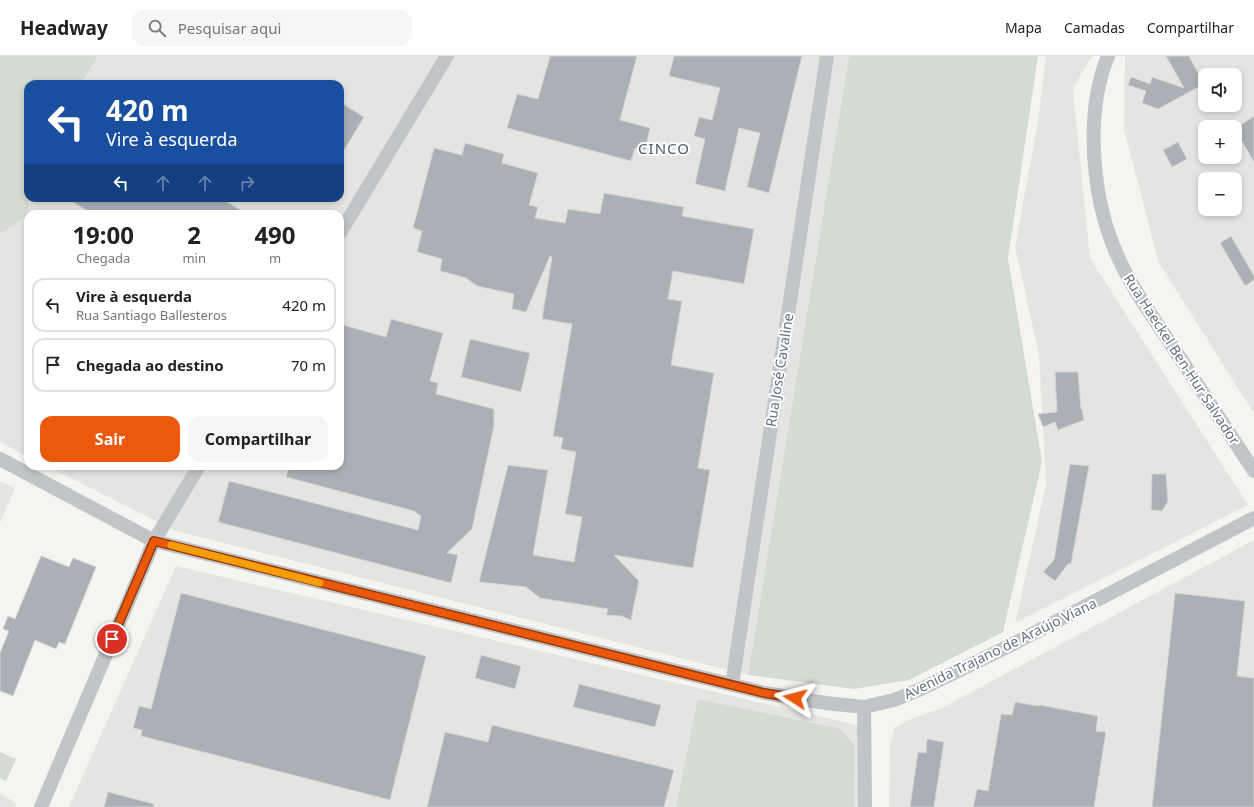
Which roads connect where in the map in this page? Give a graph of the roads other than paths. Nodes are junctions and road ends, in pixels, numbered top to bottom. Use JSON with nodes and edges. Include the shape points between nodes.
{"nodes":[{"id":1,"x":447,"y":56,"type":"edge"},
{"id":2,"x":827,"y":56,"type":"edge"},
{"id":3,"x":1108,"y":56,"type":"edge"},
{"id":4,"x":344,"y":226,"type":"edge"},
{"id":5,"x":0,"y":460,"type":"edge"},
{"id":6,"x":197,"y":470,"type":"edge"},
{"id":7,"x":1254,"y":471,"type":"edge"},
{"id":8,"x":1254,"y":518,"type":"edge"},
{"id":9,"x":154,"y":541,"type":"junction"},
{"id":10,"x":732,"y":685,"type":"junction"},
{"id":11,"x":864,"y":707,"type":"junction"},
{"id":12,"x":41,"y":807,"type":"edge"},
{"id":13,"x":865,"y":807,"type":"edge"}],
"edges":[{"from":1,"to":4,"type":"street"},
{"from":2,"to":10,"type":"street","name":"Rua José Cavaline"},
{"from":3,"to":7,"type":"street","name":"Rua Haeckel Ben-Hur Salvador","via":[[1095,106],[1094,145],[1097,182],[1118,257],[1141,299]]},
{"from":5,"to":9,"type":"street","name":"Avenida Trajano de Araújo Viana"},
{"from":6,"to":9,"type":"street"},
{"from":8,"to":11,"type":"street","name":"Avenida Trajano de Araújo Viana","via":[[921,689],[894,700]]},
{"from":9,"to":10,"type":"street","name":"Avenida Trajano de Araújo Viana"},
{"from":9,"to":12,"type":"street"},
{"from":10,"to":11,"type":"street","name":"Avenida Trajano de Araújo Viana","via":[[764,693]]},
{"from":11,"to":13,"type":"street"}]}
